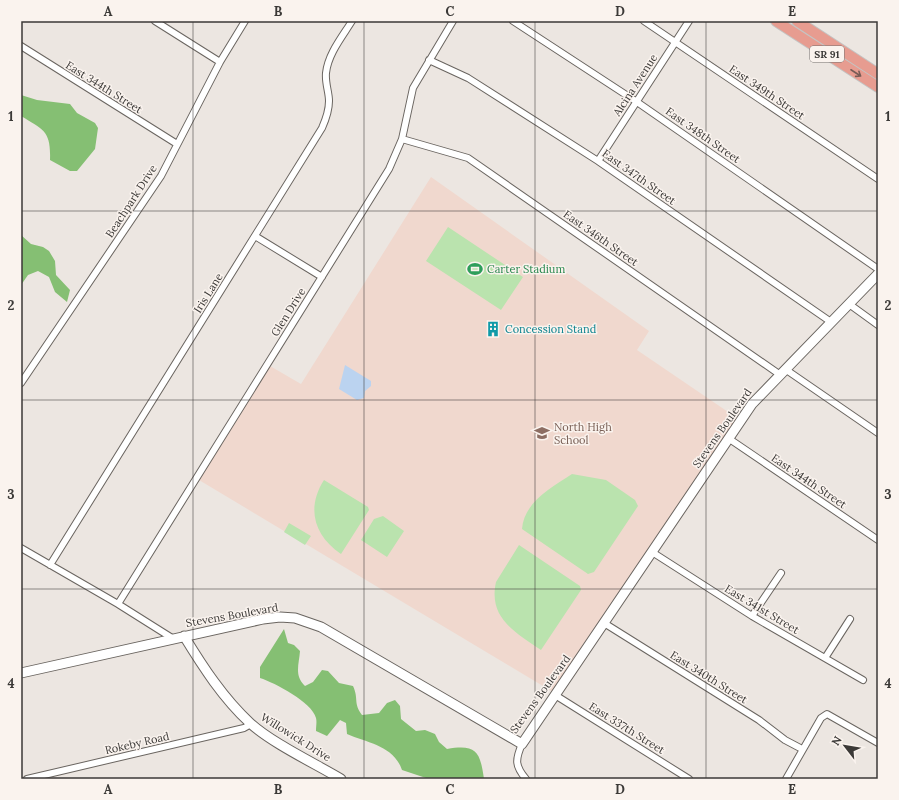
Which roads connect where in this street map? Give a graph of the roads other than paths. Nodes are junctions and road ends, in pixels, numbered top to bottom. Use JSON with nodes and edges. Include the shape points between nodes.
{"nodes":[{"id":1,"x":155,"y":21,"type":"edge"},
{"id":2,"x":245,"y":21,"type":"edge"},
{"id":3,"x":352,"y":21,"type":"edge"},
{"id":4,"x":453,"y":21,"type":"edge"},
{"id":5,"x":513,"y":21,"type":"edge"},
{"id":6,"x":644,"y":21,"type":"edge"},
{"id":7,"x":689,"y":21,"type":"edge"},
{"id":8,"x":776,"y":21,"type":"edge"},
{"id":9,"x":797,"y":21,"type":"edge"},
{"id":10,"x":676,"y":42,"type":"junction"},
{"id":11,"x":21,"y":46,"type":"edge"},
{"id":12,"x":429,"y":60,"type":"junction"},
{"id":13,"x":220,"y":62,"type":"junction"},
{"id":14,"x":878,"y":74,"type":"edge"},
{"id":15,"x":878,"y":87,"type":"edge"},
{"id":16,"x":637,"y":102,"type":"junction"},
{"id":17,"x":402,"y":139,"type":"junction"},
{"id":18,"x":177,"y":144,"type":"junction"},
{"id":19,"x":598,"y":160,"type":"junction"},
{"id":20,"x":878,"y":179,"type":"edge"},
{"id":21,"x":255,"y":236,"type":"junction"},
{"id":22,"x":878,"y":269,"type":"edge"},
{"id":23,"x":878,"y":274,"type":"edge"},
{"id":24,"x":322,"y":277,"type":"junction"},
{"id":25,"x":849,"y":304,"type":"junction"},
{"id":26,"x":831,"y":322,"type":"junction"},
{"id":27,"x":878,"y":325,"type":"edge"},
{"id":28,"x":782,"y":372,"type":"junction"},
{"id":29,"x":21,"y":383,"type":"edge"},
{"id":30,"x":878,"y":433,"type":"edge"},
{"id":31,"x":728,"y":438,"type":"junction"},
{"id":32,"x":878,"y":540,"type":"edge"},
{"id":33,"x":21,"y":548,"type":"edge"},
{"id":34,"x":652,"y":552,"type":"junction"},
{"id":35,"x":50,"y":565,"type":"junction"},
{"id":36,"x":781,"y":573,"type":"dead end"},
{"id":37,"x":118,"y":604,"type":"junction"},
{"id":38,"x":752,"y":616,"type":"junction"},
{"id":39,"x":850,"y":619,"type":"dead end"},
{"id":40,"x":604,"y":623,"type":"junction"},
{"id":41,"x":184,"y":636,"type":"junction"},
{"id":42,"x":172,"y":638,"type":"junction"},
{"id":43,"x":825,"y":658,"type":"junction"},
{"id":44,"x":21,"y":673,"type":"edge"},
{"id":45,"x":863,"y":680,"type":"dead end"},
{"id":46,"x":555,"y":695,"type":"junction"},
{"id":47,"x":251,"y":724,"type":"junction"},
{"id":48,"x":878,"y":742,"type":"edge"},
{"id":49,"x":522,"y":744,"type":"junction"},
{"id":50,"x":802,"y":749,"type":"junction"},
{"id":51,"x":27,"y":779,"type":"edge"},
{"id":52,"x":341,"y":779,"type":"edge"},
{"id":53,"x":526,"y":779,"type":"edge"},
{"id":54,"x":689,"y":779,"type":"edge"},
{"id":55,"x":786,"y":779,"type":"edge"}],
"edges":[{"from":1,"to":13,"type":"street"},
{"from":2,"to":13,"type":"street","name":"Beachpark Drive"},
{"from":3,"to":21,"type":"street","name":"Iris Lane","via":[[328,63],[326,82],[329,100],[322,128]]},
{"from":4,"to":12,"type":"street","name":"Glen Drive"},
{"from":5,"to":16,"type":"street","name":"East 348th Street"},
{"from":6,"to":10,"type":"street","name":"East 349th Street"},
{"from":7,"to":10,"type":"street","name":"Alcina Avenue"},
{"from":8,"to":15,"type":"main road","number":"SR 91","one_way":true},
{"from":9,"to":14,"type":"main road","number":"SR 91"},
{"from":10,"to":16,"type":"street","name":"Alcina Avenue"},
{"from":10,"to":20,"type":"street","name":"East 349th Street"},
{"from":11,"to":18,"type":"street","name":"East 344th Street"},
{"from":12,"to":17,"type":"street","name":"Glen Drive","via":[[413,88]]},
{"from":12,"to":19,"type":"street","name":"East 347th Street","via":[[468,78]]},
{"from":13,"to":18,"type":"street","name":"Beachpark Drive"},
{"from":16,"to":19,"type":"street","name":"Alcina Avenue"},
{"from":16,"to":22,"type":"street","name":"East 348th Street"},
{"from":17,"to":24,"type":"street","name":"Glen Drive","via":[[389,170]]},
{"from":17,"to":28,"type":"street","name":"East 346th Street","via":[[468,158]]},
{"from":18,"to":29,"type":"street","name":"Beachpark Drive","via":[[161,176]]},
{"from":19,"to":26,"type":"street","name":"East 347th Street"},
{"from":21,"to":24,"type":"street"},
{"from":21,"to":35,"type":"street","name":"Iris Lane"},
{"from":23,"to":25,"type":"street","name":"Stevens Boulevard"},
{"from":24,"to":37,"type":"street","name":"Glen Drive"},
{"from":25,"to":26,"type":"street","name":"Stevens Boulevard"},
{"from":25,"to":27,"type":"street"},
{"from":26,"to":28,"type":"street","name":"Stevens Boulevard"},
{"from":28,"to":30,"type":"street","name":"East 346th Street"},
{"from":28,"to":31,"type":"street","name":"Stevens Boulevard","via":[[752,404]]},
{"from":31,"to":32,"type":"street","name":"East 344th Street"},
{"from":31,"to":34,"type":"street","name":"Stevens Boulevard"},
{"from":33,"to":35,"type":"street"},
{"from":34,"to":38,"type":"street","name":"East 341st Street"},
{"from":34,"to":40,"type":"street","name":"Stevens Boulevard"},
{"from":35,"to":37,"type":"street"},
{"from":36,"to":38,"type":"street"},
{"from":37,"to":42,"type":"street"},
{"from":38,"to":43,"type":"street","name":"East 341st Street"},
{"from":39,"to":43,"type":"street"},
{"from":40,"to":46,"type":"street","name":"Stevens Boulevard"},
{"from":40,"to":50,"type":"street","name":"East 340th Street"},
{"from":41,"to":42,"type":"street","name":"Stevens Boulevard"},
{"from":41,"to":47,"type":"street","name":"Willowick Drive","via":[[230,703]]},
{"from":41,"to":49,"type":"street","name":"Stevens Boulevard","via":[[280,617],[311,623],[332,632]]},
{"from":42,"to":44,"type":"street","name":"Stevens Boulevard"},
{"from":43,"to":45,"type":"street","name":"East 341st Street"},
{"from":46,"to":49,"type":"street","name":"Stevens Boulevard"},
{"from":46,"to":54,"type":"street","name":"East 337th Street"},
{"from":47,"to":51,"type":"street","name":"Rokeby Road","via":[[244,728]]},
{"from":47,"to":52,"type":"street","name":"Willowick Drive"},
{"from":48,"to":50,"type":"street","via":[[827,714],[821,718]]},
{"from":49,"to":53,"type":"street","via":[[517,755],[518,769]]},
{"from":50,"to":55,"type":"street"}]}
